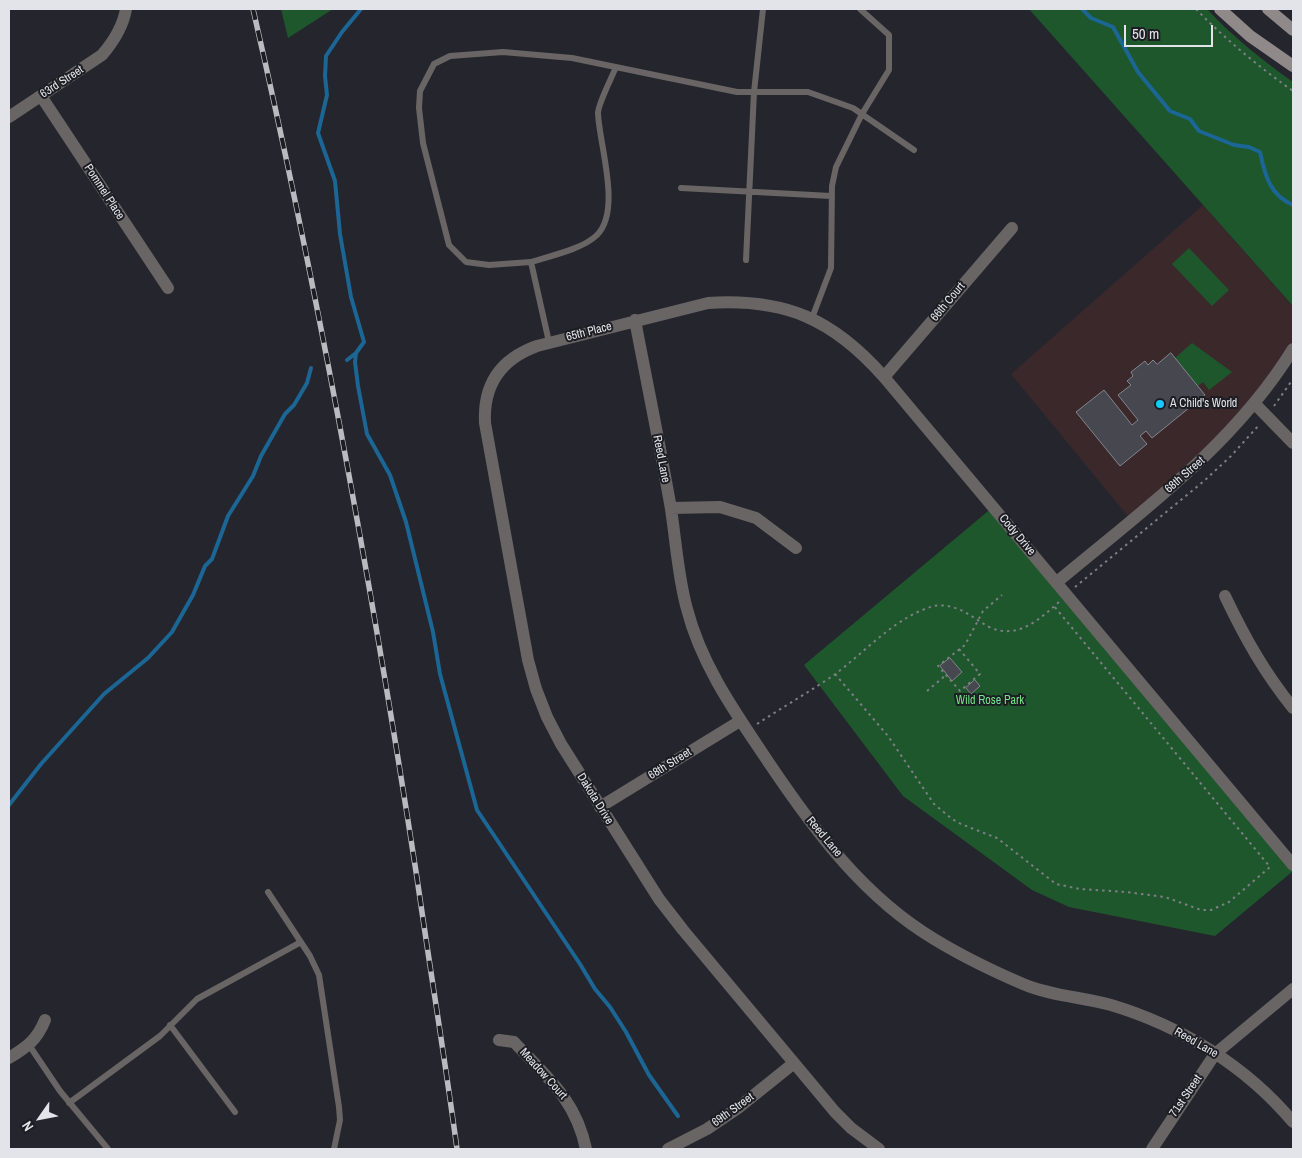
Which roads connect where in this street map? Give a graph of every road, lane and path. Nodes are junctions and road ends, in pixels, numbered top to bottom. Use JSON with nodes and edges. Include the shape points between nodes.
{"nodes":[{"id":1,"x":126,"y":9,"type":"edge"},
{"id":2,"x":763,"y":9,"type":"edge"},
{"id":3,"x":860,"y":9,"type":"edge"},
{"id":4,"x":1196,"y":9,"type":"edge"},
{"id":5,"x":1220,"y":9,"type":"edge"},
{"id":6,"x":1268,"y":9,"type":"edge"},
{"id":7,"x":1293,"y":30,"type":"edge"},
{"id":8,"x":1293,"y":66,"type":"edge"},
{"id":9,"x":616,"y":67,"type":"junction"},
{"id":10,"x":1293,"y":91,"type":"edge"},
{"id":11,"x":754,"y":92,"type":"junction"},
{"id":12,"x":42,"y":96,"type":"junction"},
{"id":13,"x":862,"y":114,"type":"junction"},
{"id":14,"x":9,"y":117,"type":"edge"},
{"id":15,"x":914,"y":150,"type":"dead end"},
{"id":16,"x":681,"y":188,"type":"dead end"},
{"id":17,"x":749,"y":192,"type":"junction"},
{"id":18,"x":831,"y":196,"type":"junction"},
{"id":19,"x":1012,"y":228,"type":"dead end"},
{"id":20,"x":746,"y":260,"type":"dead end"},
{"id":21,"x":531,"y":262,"type":"junction"},
{"id":22,"x":168,"y":288,"type":"dead end"},
{"id":23,"x":685,"y":307,"type":"joint"},
{"id":24,"x":812,"y":318,"type":"junction"},
{"id":25,"x":635,"y":320,"type":"junction"},
{"id":26,"x":549,"y":342,"type":"junction"},
{"id":27,"x":1293,"y":349,"type":"edge"},
{"id":28,"x":499,"y":370,"type":"joint"},
{"id":29,"x":884,"y":377,"type":"junction"},
{"id":30,"x":1254,"y":403,"type":"junction"},
{"id":31,"x":1293,"y":443,"type":"edge"},
{"id":32,"x":671,"y":508,"type":"junction"},
{"id":33,"x":796,"y":548,"type":"dead end"},
{"id":34,"x":1057,"y":582,"type":"junction"},
{"id":35,"x":1002,"y":595,"type":"dead end"},
{"id":36,"x":1225,"y":596,"type":"dead end"},
{"id":37,"x":978,"y":620,"type":"junction"},
{"id":38,"x":959,"y":649,"type":"junction"},
{"id":39,"x":835,"y":674,"type":"junction"},
{"id":40,"x":946,"y":675,"type":"junction"},
{"id":41,"x":927,"y":691,"type":"dead end"},
{"id":42,"x":1293,"y":708,"type":"edge"},
{"id":43,"x":740,"y":721,"type":"junction"},
{"id":44,"x":755,"y":725,"type":"dead end"},
{"id":45,"x":600,"y":807,"type":"junction"},
{"id":46,"x":1293,"y":865,"type":"edge"},
{"id":47,"x":268,"y":892,"type":"dead end"},
{"id":48,"x":301,"y":942,"type":"junction"},
{"id":49,"x":1293,"y":988,"type":"edge"},
{"id":50,"x":45,"y":1020,"type":"dead end"},
{"id":51,"x":170,"y":1025,"type":"junction"},
{"id":52,"x":499,"y":1040,"type":"dead end"},
{"id":53,"x":29,"y":1045,"type":"junction"},
{"id":54,"x":1215,"y":1054,"type":"junction"},
{"id":55,"x":9,"y":1058,"type":"edge"},
{"id":56,"x":794,"y":1063,"type":"junction"},
{"id":57,"x":69,"y":1103,"type":"junction"},
{"id":58,"x":235,"y":1112,"type":"dead end"},
{"id":59,"x":1293,"y":1122,"type":"edge"},
{"id":60,"x":108,"y":1149,"type":"edge"},
{"id":61,"x":334,"y":1149,"type":"edge"},
{"id":62,"x":586,"y":1149,"type":"edge"},
{"id":63,"x":668,"y":1149,"type":"edge"},
{"id":64,"x":879,"y":1149,"type":"edge"},
{"id":65,"x":1152,"y":1149,"type":"edge"}],
"edges":[{"from":1,"to":12,"type":"street","name":"63rd Street","via":[[121,27],[102,55]]},
{"from":2,"to":11,"type":"lane"},
{"from":3,"to":13,"type":"lane","via":[[889,35],[889,70]]},
{"from":4,"to":10,"type":"path","via":[[1270,75]]},
{"from":5,"to":8,"type":"main road","via":[[1250,36]]},
{"from":6,"to":7,"type":"main road"},
{"from":9,"to":11,"type":"lane","via":[[737,92]]},
{"from":9,"to":21,"type":"lane","via":[[598,110],[608,181],[606,219],[598,234],[587,243]]},
{"from":9,"to":21,"type":"lane","via":[[572,58],[504,52],[450,56],[434,64],[420,91],[423,142],[449,245],[466,262],[489,266]]},
{"from":11,"to":13,"type":"lane","via":[[808,92]]},
{"from":11,"to":17,"type":"lane"},
{"from":12,"to":14,"type":"street","name":"63rd Street"},
{"from":12,"to":22,"type":"street","name":"Pommel Place"},
{"from":13,"to":15,"type":"lane"},
{"from":13,"to":18,"type":"lane","via":[[836,167]]},
{"from":16,"to":17,"type":"lane"},
{"from":17,"to":18,"type":"lane"},
{"from":17,"to":20,"type":"lane"},
{"from":18,"to":24,"type":"lane","via":[[831,268]]},
{"from":19,"to":29,"type":"street","name":"66th Court"},
{"from":21,"to":26,"type":"lane"},
{"from":23,"to":24,"type":"street","name":"Cody Drive","via":[[733,301],[759,303]]},
{"from":23,"to":25,"type":"street","name":"65th Place"},
{"from":24,"to":29,"type":"street","name":"Cody Drive","via":[[849,341]]},
{"from":25,"to":26,"type":"street","name":"65th Place"},
{"from":25,"to":32,"type":"street","name":"Reed Lane"},
{"from":26,"to":28,"type":"street","name":"65th Place","via":[[524,350]]},
{"from":27,"to":30,"type":"street","name":"68th Street"},
{"from":28,"to":45,"type":"street","name":"Dakota Drive","via":[[487,394],[485,422],[528,660],[547,717]]},
{"from":29,"to":34,"type":"street","name":"Cody Drive"},
{"from":30,"to":31,"type":"street"},
{"from":30,"to":34,"type":"street","name":"68th Street","via":[[1205,457]]},
{"from":32,"to":33,"type":"street","via":[[720,507],[756,518]]},
{"from":32,"to":43,"type":"street","name":"Reed Lane","via":[[686,608],[701,652]]},
{"from":34,"to":46,"type":"street","name":"Cody Drive"},
{"from":35,"to":37,"type":"path","via":[[983,611]]},
{"from":36,"to":42,"type":"street","via":[[1262,668]]},
{"from":37,"to":38,"type":"path","via":[[965,646]]},
{"from":37,"to":39,"type":"path","via":[[956,608],[935,606],[881,636]]},
{"from":37,"to":39,"type":"path","via":[[998,630],[1016,630],[1031,625],[1054,606],[1270,867],[1229,902],[1212,910],[1200,910],[1165,897],[1080,890],[1056,884],[997,838],[961,824],[934,804],[888,736]]},
{"from":38,"to":40,"type":"path","via":[[938,666]]},
{"from":38,"to":40,"type":"path","via":[[980,674],[960,692]]},
{"from":39,"to":44,"type":"path"},
{"from":40,"to":41,"type":"path"},
{"from":43,"to":45,"type":"street","name":"68th Street"},
{"from":43,"to":54,"type":"street","name":"Reed Lane","via":[[837,855],[872,892],[922,931],[975,963],[1033,988],[1111,1005],[1177,1030]]},
{"from":45,"to":56,"type":"street","name":"Dakota Drive","via":[[658,899]]},
{"from":47,"to":48,"type":"lane"},
{"from":48,"to":51,"type":"lane","via":[[206,993]]},
{"from":48,"to":61,"type":"lane","via":[[313,960],[322,988],[340,1107]]},
{"from":49,"to":54,"type":"street","name":"71st Street"},
{"from":50,"to":53,"type":"street"},
{"from":51,"to":57,"type":"lane"},
{"from":51,"to":58,"type":"lane"},
{"from":52,"to":62,"type":"street","name":"Meadow Court","via":[[514,1042],[562,1093],[578,1119]]},
{"from":53,"to":55,"type":"street"},
{"from":53,"to":57,"type":"lane"},
{"from":54,"to":59,"type":"street","name":"Reed Lane","via":[[1231,1063],[1282,1108]]},
{"from":54,"to":65,"type":"street","name":"71st Street"},
{"from":56,"to":63,"type":"street","name":"69th Street","via":[[738,1108]]},
{"from":56,"to":64,"type":"street","name":"Dakota Drive","via":[[851,1128]]},
{"from":57,"to":60,"type":"lane"}]}
